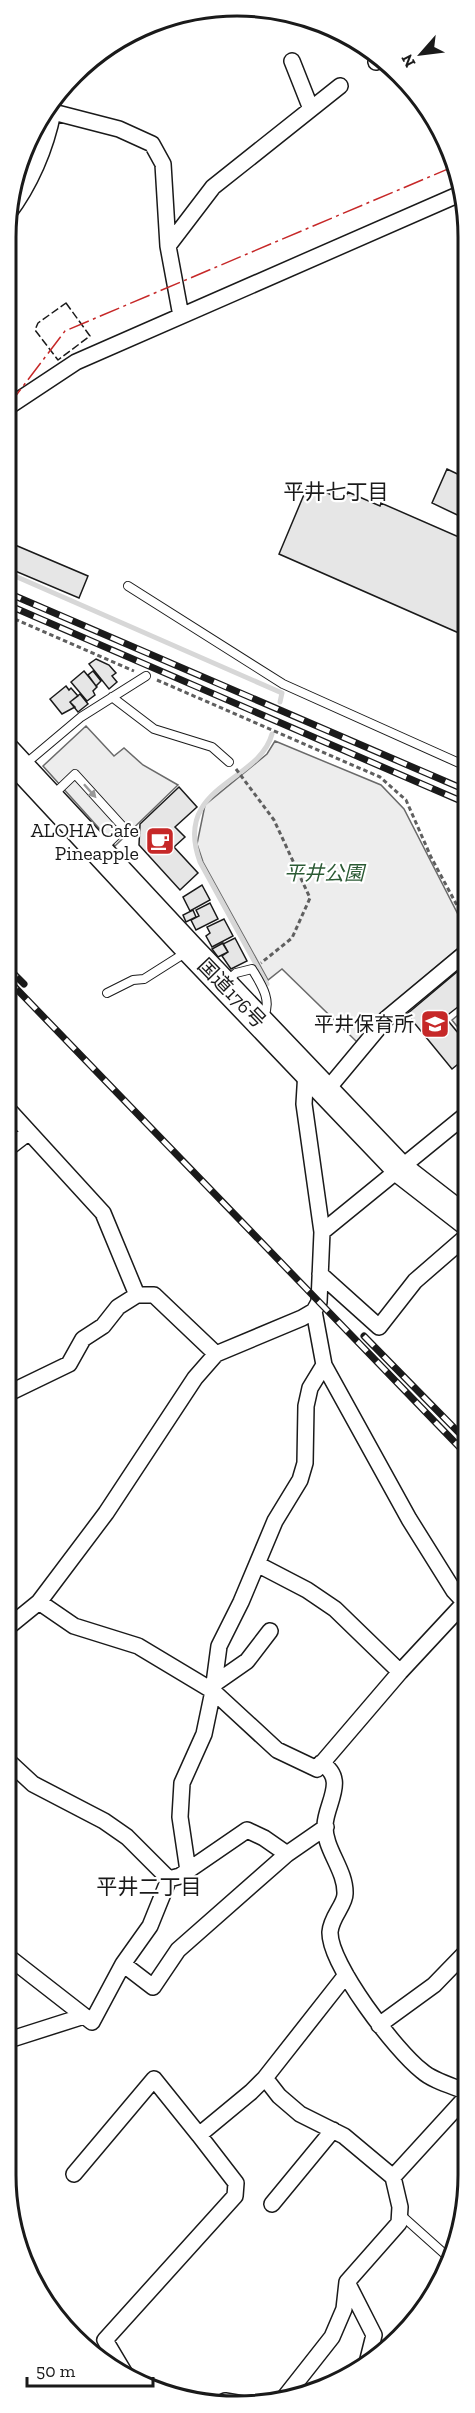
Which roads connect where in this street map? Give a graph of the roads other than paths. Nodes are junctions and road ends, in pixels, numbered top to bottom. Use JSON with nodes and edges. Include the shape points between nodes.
{"nodes":[{"id":1,"x":292,"y":61,"type":"dead end"},
{"id":2,"x":340,"y":86,"type":"dead end"},
{"id":3,"x":58,"y":109,"type":"edge"},
{"id":4,"x":311,"y":109,"type":"junction"},
{"id":5,"x":50,"y":121,"type":"edge"},
{"id":6,"x":21,"y":192,"type":"edge"},
{"id":7,"x":454,"y":196,"type":"edge"},
{"id":8,"x":168,"y":246,"type":"junction"},
{"id":9,"x":181,"y":316,"type":"junction"},
{"id":10,"x":16,"y":402,"type":"edge"},
{"id":11,"x":128,"y":586,"type":"dead end"},
{"id":12,"x":146,"y":676,"type":"road end"},
{"id":13,"x":112,"y":697,"type":"junction"},
{"id":14,"x":229,"y":762,"type":"dead end"},
{"id":15,"x":458,"y":763,"type":"edge"},
{"id":16,"x":16,"y":764,"type":"edge"},
{"id":17,"x":16,"y":770,"type":"edge"},
{"id":18,"x":49,"y":799,"type":"junction"},
{"id":19,"x":99,"y":852,"type":"junction"},
{"id":20,"x":190,"y":949,"type":"junction"},
{"id":21,"x":458,"y":959,"type":"edge"},
{"id":22,"x":107,"y":993,"type":"dead end"},
{"id":23,"x":306,"y":1071,"type":"junction"},
{"id":24,"x":326,"y":1091,"type":"junction"},
{"id":25,"x":16,"y":1118,"type":"edge"},
{"id":26,"x":458,"y":1122,"type":"edge"},
{"id":27,"x":29,"y":1132,"type":"junction"},
{"id":28,"x":16,"y":1142,"type":"edge"},
{"id":29,"x":401,"y":1170,"type":"junction"},
{"id":30,"x":458,"y":1214,"type":"edge"},
{"id":31,"x":322,"y":1232,"type":"junction"},
{"id":32,"x":458,"y":1244,"type":"edge"},
{"id":33,"x":320,"y":1274,"type":"junction"},
{"id":34,"x":137,"y":1294,"type":"junction"},
{"id":35,"x":314,"y":1311,"type":"junction"},
{"id":36,"x":216,"y":1354,"type":"junction"},
{"id":37,"x":324,"y":1365,"type":"junction"},
{"id":38,"x":16,"y":1390,"type":"edge"},
{"id":39,"x":258,"y":1564,"type":"junction"},
{"id":40,"x":458,"y":1590,"type":"edge"},
{"id":41,"x":39,"y":1602,"type":"junction"},
{"id":42,"x":458,"y":1612,"type":"edge"},
{"id":43,"x":16,"y":1621,"type":"edge"},
{"id":44,"x":270,"y":1631,"type":"dead end"},
{"id":45,"x":400,"y":1672,"type":"junction"},
{"id":46,"x":214,"y":1688,"type":"junction"},
{"id":47,"x":321,"y":1763,"type":"junction"},
{"id":48,"x":16,"y":1768,"type":"edge"},
{"id":49,"x":326,"y":1827,"type":"junction"},
{"id":50,"x":287,"y":1854,"type":"junction"},
{"id":51,"x":188,"y":1871,"type":"junction"},
{"id":52,"x":170,"y":1879,"type":"junction"},
{"id":53,"x":458,"y":1960,"type":"edge"},
{"id":54,"x":16,"y":1963,"type":"edge"},
{"id":55,"x":123,"y":1964,"type":"junction"},
{"id":56,"x":346,"y":1975,"type":"junction"},
{"id":57,"x":84,"y":2016,"type":"junction"},
{"id":58,"x":380,"y":2025,"type":"junction"},
{"id":59,"x":16,"y":2038,"type":"edge"},
{"id":60,"x":265,"y":2078,"type":"junction"},
{"id":61,"x":458,"y":2090,"type":"edge"},
{"id":62,"x":458,"y":2104,"type":"edge"},
{"id":63,"x":333,"y":2130,"type":"junction"},
{"id":64,"x":199,"y":2135,"type":"junction"},
{"id":65,"x":74,"y":2174,"type":"dead end"},
{"id":66,"x":393,"y":2177,"type":"junction"},
{"id":67,"x":272,"y":2204,"type":"dead end"},
{"id":68,"x":400,"y":2214,"type":"junction"},
{"id":69,"x":444,"y":2254,"type":"edge"},
{"id":70,"x":347,"y":2282,"type":"junction"},
{"id":71,"x":370,"y":2353,"type":"edge"},
{"id":72,"x":117,"y":2360,"type":"edge"},
{"id":73,"x":290,"y":2390,"type":"edge"}],
"edges":[{"from":1,"to":4,"type":"street"},
{"from":2,"to":4,"type":"street"},
{"from":3,"to":8,"type":"street","via":[[152,144],[163,164]]},
{"from":4,"to":8,"type":"street","via":[[213,187]]},
{"from":5,"to":6,"type":"street","via":[[44,146]]},
{"from":7,"to":9,"type":"street"},
{"from":8,"to":9,"type":"street"},
{"from":9,"to":10,"type":"street","via":[[76,362]]},
{"from":11,"to":15,"type":"lane","via":[[283,684]]},
{"from":12,"to":13,"type":"lane"},
{"from":13,"to":14,"type":"lane","via":[[154,729],[212,747]]},
{"from":13,"to":16,"type":"lane"},
{"from":17,"to":18,"type":"highway","name":"国道176号"},
{"from":18,"to":19,"type":"highway","name":"国道176号"},
{"from":18,"to":19,"type":"lane","one_way":true,"via":[[75,774],[124,828]]},
{"from":19,"to":20,"type":"highway","name":"国道176号"},
{"from":20,"to":22,"type":"lane","via":[[144,979]]},
{"from":20,"to":23,"type":"highway","name":"国道176号"},
{"from":21,"to":24,"type":"street","via":[[386,1019]]},
{"from":23,"to":24,"type":"highway","name":"国道176号"},
{"from":23,"to":31,"type":"street","via":[[304,1104]]},
{"from":24,"to":29,"type":"highway","name":"国道176号"},
{"from":25,"to":27,"type":"street"},
{"from":26,"to":29,"type":"street"},
{"from":27,"to":28,"type":"street"},
{"from":27,"to":34,"type":"street","via":[[103,1213]]},
{"from":29,"to":30,"type":"highway","name":"国道176号"},
{"from":29,"to":31,"type":"street"},
{"from":31,"to":33,"type":"street"},
{"from":32,"to":33,"type":"street","via":[[415,1281],[379,1327]]},
{"from":33,"to":35,"type":"street","via":[[321,1294]]},
{"from":34,"to":36,"type":"street","via":[[154,1295]]},
{"from":34,"to":38,"type":"street","via":[[117,1306],[103,1326],[83,1339],[69,1364]]},
{"from":35,"to":36,"type":"street"},
{"from":35,"to":37,"type":"street"},
{"from":36,"to":41,"type":"street","via":[[195,1378],[106,1513]]},
{"from":37,"to":39,"type":"street","via":[[310,1388],[306,1406],[305,1463],[300,1480],[275,1521]]},
{"from":37,"to":40,"type":"street","via":[[409,1519]]},
{"from":39,"to":45,"type":"street","via":[[335,1609]]},
{"from":39,"to":46,"type":"street","via":[[219,1646]]},
{"from":41,"to":43,"type":"street"},
{"from":41,"to":46,"type":"street","via":[[74,1626],[138,1646]]},
{"from":42,"to":45,"type":"street"},
{"from":44,"to":46,"type":"street","via":[[247,1661]]},
{"from":45,"to":47,"type":"street"},
{"from":46,"to":47,"type":"street","via":[[277,1750],[317,1769]]},
{"from":46,"to":51,"type":"street","via":[[204,1734],[182,1783],[180,1817]]},
{"from":47,"to":49,"type":"street","via":[[329,1767],[335,1779]]},
{"from":48,"to":52,"type":"street","via":[[33,1784],[127,1837]]},
{"from":49,"to":50,"type":"street"},
{"from":49,"to":56,"type":"street","via":[[344,1882],[345,1897],[334,1913],[330,1932]]},
{"from":50,"to":51,"type":"street","via":[[247,1830]]},
{"from":50,"to":55,"type":"street","via":[[178,1950],[153,1987]]},
{"from":51,"to":52,"type":"street"},
{"from":52,"to":55,"type":"street","via":[[150,1926]]},
{"from":53,"to":58,"type":"street","via":[[434,1985]]},
{"from":54,"to":57,"type":"street"},
{"from":55,"to":57,"type":"street","via":[[92,2022]]},
{"from":56,"to":58,"type":"street"},
{"from":56,"to":60,"type":"street"},
{"from":57,"to":59,"type":"street"},
{"from":58,"to":61,"type":"street","via":[[423,2073]]},
{"from":60,"to":63,"type":"street","via":[[300,2114]]},
{"from":60,"to":64,"type":"street"},
{"from":62,"to":66,"type":"street"},
{"from":63,"to":66,"type":"street"},
{"from":63,"to":67,"type":"street"},
{"from":64,"to":65,"type":"street","via":[[154,2079]]},
{"from":64,"to":72,"type":"street","via":[[236,2183],[235,2196],[105,2340]]},
{"from":66,"to":68,"type":"street"},
{"from":68,"to":69,"type":"lane"},
{"from":68,"to":70,"type":"street","via":[[399,2223]]},
{"from":70,"to":71,"type":"street","via":[[374,2335]]},
{"from":70,"to":73,"type":"street","via":[[345,2309],[332,2337]]}]}
